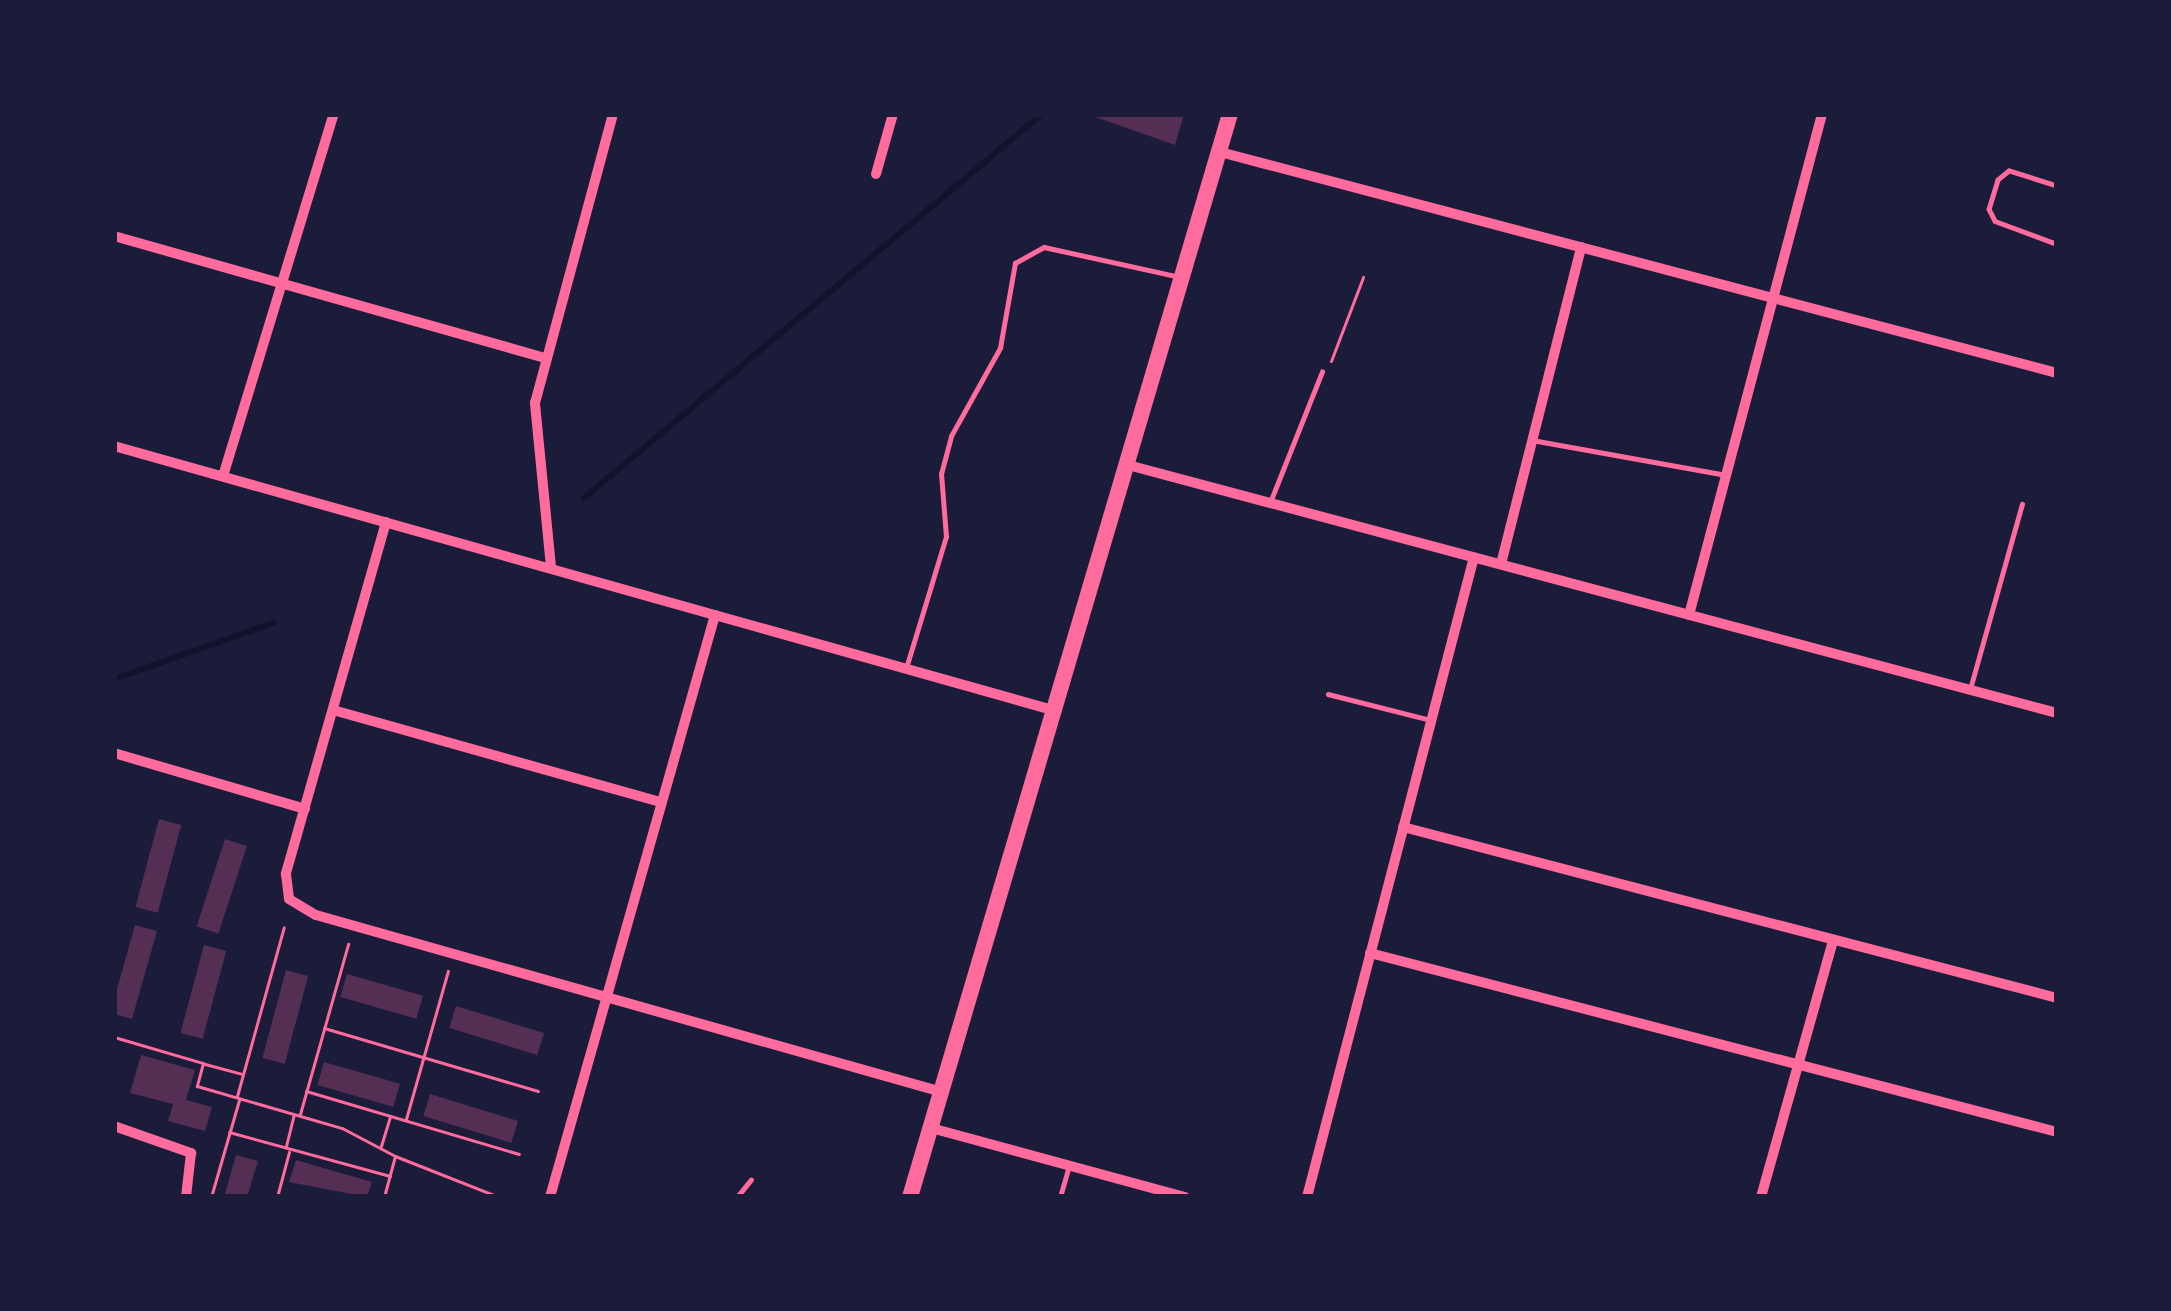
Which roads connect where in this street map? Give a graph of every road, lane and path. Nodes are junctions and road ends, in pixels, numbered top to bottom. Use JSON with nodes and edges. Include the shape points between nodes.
{"nodes":[{"id":1,"x":334,"y":114,"type":"edge"},
{"id":2,"x":613,"y":114,"type":"edge"},
{"id":3,"x":892,"y":114,"type":"edge"},
{"id":4,"x":1230,"y":114,"type":"edge"},
{"id":5,"x":1822,"y":114,"type":"edge"},
{"id":6,"x":1220,"y":152,"type":"junction"},
{"id":7,"x":876,"y":174,"type":"dead end"},
{"id":8,"x":2057,"y":185,"type":"edge"},
{"id":9,"x":114,"y":236,"type":"edge"},
{"id":10,"x":2057,"y":244,"type":"edge"},
{"id":11,"x":1581,"y":247,"type":"junction"},
{"id":12,"x":1363,"y":277,"type":"dead end"},
{"id":13,"x":1182,"y":278,"type":"junction"},
{"id":14,"x":282,"y":282,"type":"junction"},
{"id":15,"x":1773,"y":298,"type":"junction"},
{"id":16,"x":545,"y":358,"type":"junction"},
{"id":17,"x":1322,"y":372,"type":"joint"},
{"id":18,"x":2057,"y":373,"type":"edge"},
{"id":19,"x":1532,"y":440,"type":"junction"},
{"id":20,"x":114,"y":446,"type":"edge"},
{"id":21,"x":1128,"y":465,"type":"junction"},
{"id":22,"x":223,"y":476,"type":"junction"},
{"id":23,"x":1726,"y":476,"type":"junction"},
{"id":24,"x":2022,"y":504,"type":"dead end"},
{"id":25,"x":1269,"y":505,"type":"junction"},
{"id":26,"x":386,"y":521,"type":"junction"},
{"id":27,"x":1474,"y":556,"type":"junction"},
{"id":28,"x":1501,"y":564,"type":"junction"},
{"id":29,"x":551,"y":567,"type":"junction"},
{"id":30,"x":715,"y":615,"type":"junction"},
{"id":31,"x":1689,"y":615,"type":"junction"},
{"id":32,"x":906,"y":668,"type":"junction"},
{"id":33,"x":1970,"y":690,"type":"junction"},
{"id":34,"x":1328,"y":694,"type":"dead end"},
{"id":35,"x":333,"y":710,"type":"junction"},
{"id":36,"x":1056,"y":710,"type":"junction"},
{"id":37,"x":2057,"y":713,"type":"edge"},
{"id":38,"x":1431,"y":720,"type":"junction"},
{"id":39,"x":114,"y":753,"type":"edge"},
{"id":40,"x":662,"y":802,"type":"junction"},
{"id":41,"x":304,"y":809,"type":"junction"},
{"id":42,"x":1403,"y":827,"type":"junction"},
{"id":43,"x":284,"y":927,"type":"dead end"},
{"id":44,"x":1833,"y":940,"type":"junction"},
{"id":45,"x":348,"y":944,"type":"dead end"},
{"id":46,"x":1370,"y":953,"type":"junction"},
{"id":47,"x":448,"y":971,"type":"dead end"},
{"id":48,"x":607,"y":997,"type":"junction"},
{"id":49,"x":2057,"y":998,"type":"edge"},
{"id":50,"x":324,"y":1028,"type":"junction"},
{"id":51,"x":114,"y":1036,"type":"edge"},
{"id":52,"x":424,"y":1058,"type":"junction"},
{"id":53,"x":203,"y":1064,"type":"junction"},
{"id":54,"x":1799,"y":1065,"type":"junction"},
{"id":55,"x":243,"y":1074,"type":"junction"},
{"id":56,"x":307,"y":1091,"type":"junction"},
{"id":57,"x":538,"y":1091,"type":"dead end"},
{"id":58,"x":942,"y":1091,"type":"junction"},
{"id":59,"x":238,"y":1098,"type":"junction"},
{"id":60,"x":297,"y":1115,"type":"junction"},
{"id":61,"x":390,"y":1116,"type":"junction"},
{"id":62,"x":406,"y":1120,"type":"junction"},
{"id":63,"x":114,"y":1126,"type":"edge"},
{"id":64,"x":931,"y":1128,"type":"junction"},
{"id":65,"x":230,"y":1132,"type":"junction"},
{"id":66,"x":2057,"y":1132,"type":"edge"},
{"id":67,"x":380,"y":1147,"type":"junction"},
{"id":68,"x":288,"y":1148,"type":"junction"},
{"id":69,"x":519,"y":1154,"type":"dead end"},
{"id":70,"x":395,"y":1156,"type":"junction"},
{"id":71,"x":1069,"y":1166,"type":"junction"},
{"id":72,"x":390,"y":1176,"type":"junction"},
{"id":73,"x":751,"y":1180,"type":"dead end"},
{"id":74,"x":186,"y":1197,"type":"edge"},
{"id":75,"x":211,"y":1197,"type":"edge"},
{"id":76,"x":277,"y":1197,"type":"edge"},
{"id":77,"x":384,"y":1197,"type":"edge"},
{"id":78,"x":499,"y":1197,"type":"edge"},
{"id":79,"x":550,"y":1197,"type":"edge"},
{"id":80,"x":737,"y":1197,"type":"edge"},
{"id":81,"x":910,"y":1197,"type":"edge"},
{"id":82,"x":1060,"y":1197,"type":"edge"},
{"id":83,"x":1184,"y":1197,"type":"edge"},
{"id":84,"x":1306,"y":1197,"type":"edge"},
{"id":85,"x":1761,"y":1197,"type":"edge"}],
"edges":[{"from":1,"to":14,"type":"street"},
{"from":2,"to":16,"type":"street"},
{"from":3,"to":7,"type":"street"},
{"from":4,"to":6,"type":"main road"},
{"from":5,"to":15,"type":"street"},
{"from":6,"to":11,"type":"street"},
{"from":6,"to":13,"type":"main road"},
{"from":8,"to":10,"type":"lane","via":[[2009,171],[1989,209],[1995,221]]},
{"from":9,"to":14,"type":"street"},
{"from":11,"to":15,"type":"street"},
{"from":11,"to":19,"type":"street"},
{"from":12,"to":17,"type":"path"},
{"from":13,"to":21,"type":"main road"},
{"from":13,"to":32,"type":"lane","via":[[1044,247],[1015,263],[1000,348],[951,436],[941,474],[946,537]]},
{"from":14,"to":16,"type":"street"},
{"from":14,"to":22,"type":"street"},
{"from":15,"to":18,"type":"street"},
{"from":15,"to":23,"type":"street"},
{"from":16,"to":29,"type":"street","via":[[533,429],[553,533]]},
{"from":17,"to":25,"type":"lane"},
{"from":19,"to":23,"type":"lane"},
{"from":19,"to":28,"type":"street"},
{"from":20,"to":22,"type":"street"},
{"from":21,"to":25,"type":"street"},
{"from":21,"to":36,"type":"main road"},
{"from":22,"to":26,"type":"street"},
{"from":23,"to":31,"type":"street"},
{"from":24,"to":33,"type":"lane"},
{"from":25,"to":27,"type":"street"},
{"from":26,"to":29,"type":"street"},
{"from":26,"to":35,"type":"street"},
{"from":27,"to":28,"type":"street"},
{"from":27,"to":38,"type":"street"},
{"from":28,"to":31,"type":"street"},
{"from":29,"to":30,"type":"street"},
{"from":30,"to":32,"type":"street"},
{"from":30,"to":40,"type":"street"},
{"from":31,"to":33,"type":"street"},
{"from":32,"to":36,"type":"street"},
{"from":33,"to":37,"type":"street"},
{"from":34,"to":38,"type":"lane"},
{"from":35,"to":40,"type":"street"},
{"from":35,"to":41,"type":"street"},
{"from":36,"to":58,"type":"main road"},
{"from":38,"to":42,"type":"street"},
{"from":39,"to":41,"type":"street"},
{"from":40,"to":48,"type":"street"},
{"from":41,"to":48,"type":"street","via":[[286,874],[289,899],[316,915]]},
{"from":42,"to":44,"type":"street"},
{"from":42,"to":46,"type":"street"},
{"from":43,"to":55,"type":"path"},
{"from":44,"to":49,"type":"street"},
{"from":44,"to":54,"type":"street"},
{"from":45,"to":50,"type":"path"},
{"from":46,"to":54,"type":"street"},
{"from":46,"to":84,"type":"street"},
{"from":47,"to":52,"type":"path"},
{"from":48,"to":58,"type":"street"},
{"from":48,"to":79,"type":"street"},
{"from":50,"to":52,"type":"path"},
{"from":50,"to":56,"type":"path"},
{"from":51,"to":53,"type":"path"},
{"from":52,"to":57,"type":"path"},
{"from":52,"to":62,"type":"path"},
{"from":53,"to":55,"type":"path"},
{"from":53,"to":59,"type":"path","via":[[197,1086]]},
{"from":54,"to":66,"type":"street"},
{"from":54,"to":85,"type":"street"},
{"from":55,"to":59,"type":"path"},
{"from":56,"to":60,"type":"path"},
{"from":56,"to":61,"type":"path"},
{"from":58,"to":64,"type":"main road"},
{"from":59,"to":60,"type":"path"},
{"from":59,"to":65,"type":"path"},
{"from":60,"to":67,"type":"path"},
{"from":60,"to":68,"type":"path"},
{"from":61,"to":62,"type":"path"},
{"from":61,"to":67,"type":"path"},
{"from":62,"to":69,"type":"path"},
{"from":63,"to":74,"type":"street","via":[[191,1154]]},
{"from":64,"to":71,"type":"street"},
{"from":64,"to":81,"type":"main road"},
{"from":65,"to":68,"type":"path"},
{"from":65,"to":75,"type":"path"},
{"from":67,"to":70,"type":"path"},
{"from":68,"to":72,"type":"path"},
{"from":68,"to":76,"type":"path"},
{"from":70,"to":72,"type":"path"},
{"from":70,"to":78,"type":"path"},
{"from":71,"to":82,"type":"lane"},
{"from":71,"to":83,"type":"street"},
{"from":72,"to":77,"type":"path"},
{"from":73,"to":80,"type":"lane"}]}
